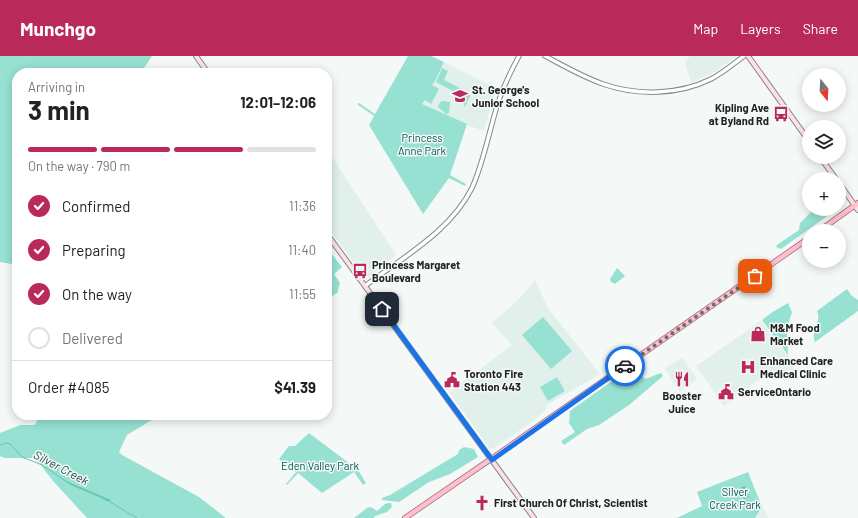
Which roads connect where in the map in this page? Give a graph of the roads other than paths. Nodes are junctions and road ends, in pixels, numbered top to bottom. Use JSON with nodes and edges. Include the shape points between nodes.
{"nodes":[{"id":1,"x":196,"y":56,"type":"edge"},
{"id":2,"x":519,"y":56,"type":"edge"},
{"id":3,"x":545,"y":56,"type":"edge"},
{"id":4,"x":744,"y":56,"type":"edge"},
{"id":5,"x":748,"y":56,"type":"edge"},
{"id":6,"x":204,"y":68,"type":"edge"},
{"id":7,"x":802,"y":131,"type":"edge"},
{"id":8,"x":846,"y":192,"type":"edge"},
{"id":9,"x":857,"y":206,"type":"edge"},
{"id":10,"x":830,"y":224,"type":"edge"},
{"id":11,"x":332,"y":241,"type":"edge"},
{"id":12,"x":802,"y":243,"type":"edge"},
{"id":13,"x":365,"y":286,"type":"junction"},
{"id":14,"x":492,"y":460,"type":"junction"},
{"id":15,"x":405,"y":518,"type":"edge"},
{"id":16,"x":534,"y":518,"type":"edge"}],
"edges":[{"from":1,"to":6,"type":"main road"},
{"from":2,"to":13,"type":"street","via":[[503,90],[476,177],[460,205],[434,234]]},
{"from":3,"to":4,"type":"street","via":[[603,84],[650,92],[679,90],[702,83],[717,76]]},
{"from":5,"to":7,"type":"main road"},
{"from":8,"to":9,"type":"main road"},
{"from":9,"to":10,"type":"main road"},
{"from":11,"to":13,"type":"main road"},
{"from":12,"to":14,"type":"main road"},
{"from":13,"to":14,"type":"main road"},
{"from":14,"to":15,"type":"main road"},
{"from":14,"to":16,"type":"main road"}]}
